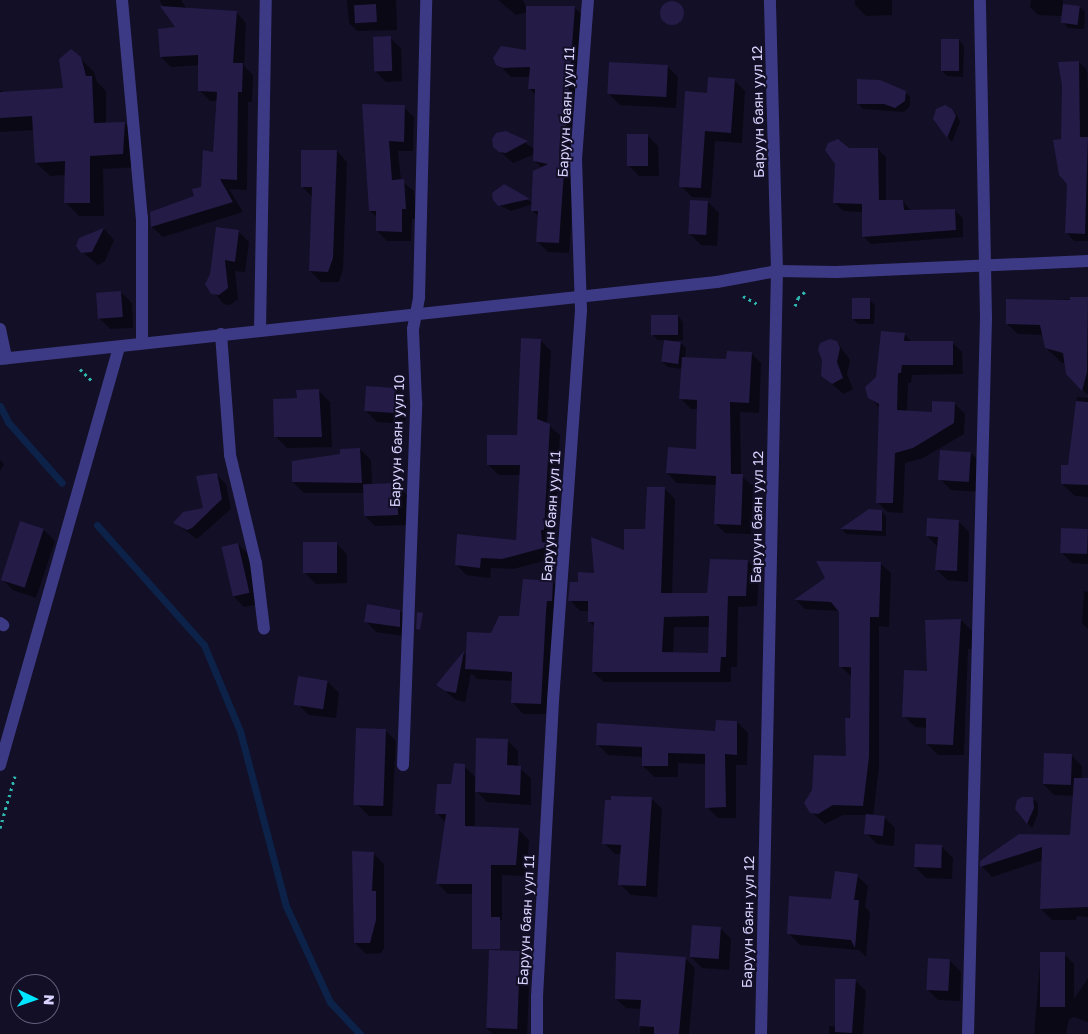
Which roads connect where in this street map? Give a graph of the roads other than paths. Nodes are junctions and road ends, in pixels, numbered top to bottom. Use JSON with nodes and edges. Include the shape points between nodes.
{"nodes":[{"id":1,"x":122,"y":0,"type":"edge"},
{"id":2,"x":266,"y":0,"type":"edge"},
{"id":3,"x":426,"y":0,"type":"edge"},
{"id":4,"x":588,"y":0,"type":"edge"},
{"id":5,"x":770,"y":0,"type":"edge"},
{"id":6,"x":980,"y":0,"type":"edge"},
{"id":7,"x":1088,"y":261,"type":"edge"},
{"id":8,"x":985,"y":265,"type":"junction"},
{"id":9,"x":777,"y":271,"type":"junction"},
{"id":10,"x":581,"y":296,"type":"junction"},
{"id":11,"x":417,"y":313,"type":"junction"},
{"id":12,"x":0,"y":329,"type":"edge"},
{"id":13,"x":260,"y":330,"type":"junction"},
{"id":14,"x":221,"y":334,"type":"junction"},
{"id":15,"x":142,"y":343,"type":"junction"},
{"id":16,"x":119,"y":348,"type":"junction"},
{"id":17,"x":3,"y":358,"type":"edge"},
{"id":18,"x":264,"y":629,"type":"dead end"},
{"id":19,"x":403,"y":764,"type":"dead end"},
{"id":20,"x":0,"y":765,"type":"edge"},
{"id":21,"x":537,"y":1034,"type":"edge"},
{"id":22,"x":761,"y":1034,"type":"edge"},
{"id":23,"x":968,"y":1034,"type":"edge"}],
"edges":[{"from":1,"to":15,"type":"street","via":[[142,218]]},
{"from":2,"to":13,"type":"street"},
{"from":3,"to":11,"type":"street","name":"Баруун баян уул 10"},
{"from":4,"to":10,"type":"street","name":"Баруун баян уул 11","via":[[576,159]]},
{"from":5,"to":9,"type":"street","name":"Баруун баян уул 12"},
{"from":6,"to":8,"type":"street"},
{"from":7,"to":8,"type":"street"},
{"from":8,"to":9,"type":"street","via":[[836,272]]},
{"from":8,"to":23,"type":"street"},
{"from":9,"to":10,"type":"street","via":[[717,282]]},
{"from":9,"to":22,"type":"street","name":"Баруун баян уул 12"},
{"from":10,"to":11,"type":"street"},
{"from":10,"to":21,"type":"street","name":"Баруун баян уул 11","via":[[553,701],[536,997]]},
{"from":11,"to":13,"type":"street"},
{"from":11,"to":19,"type":"street","name":"Баруун баян уул 10","via":[[413,329],[416,402]]},
{"from":12,"to":17,"type":"street"},
{"from":13,"to":14,"type":"street"},
{"from":14,"to":15,"type":"street"},
{"from":14,"to":18,"type":"street","via":[[230,455],[256,563]]},
{"from":15,"to":16,"type":"street"},
{"from":16,"to":17,"type":"street"},
{"from":16,"to":20,"type":"street"}]}
